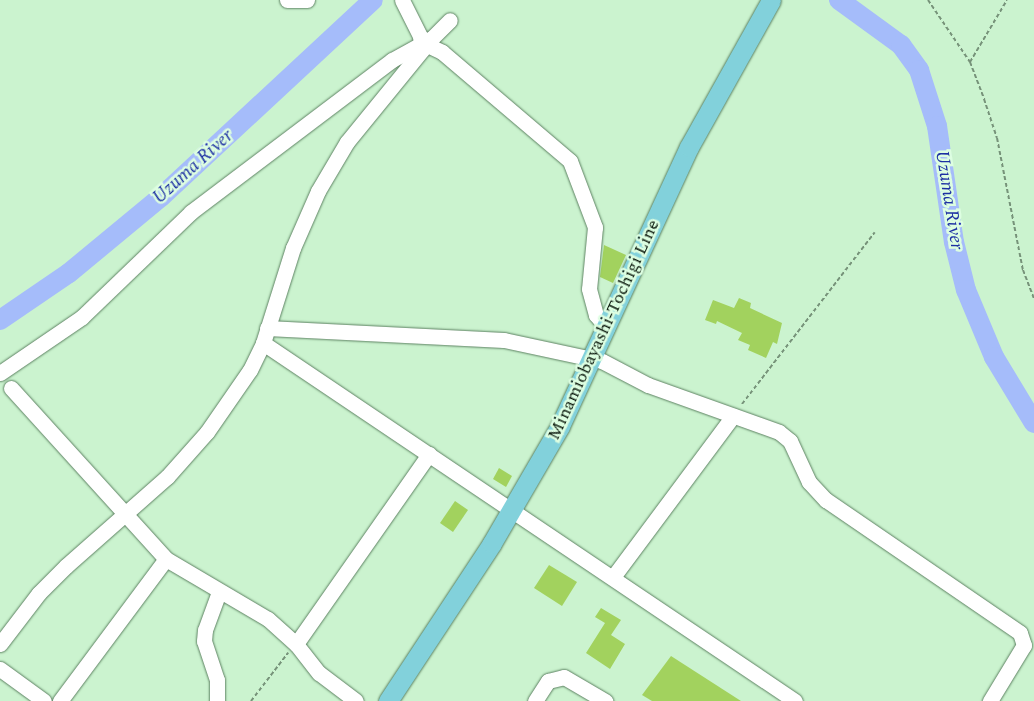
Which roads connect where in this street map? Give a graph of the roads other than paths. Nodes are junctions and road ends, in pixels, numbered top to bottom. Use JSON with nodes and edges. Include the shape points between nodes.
{"nodes":[{"id":1,"x":287,"y":0,"type":"edge"},
{"id":2,"x":307,"y":0,"type":"edge"},
{"id":3,"x":402,"y":0,"type":"edge"},
{"id":4,"x":771,"y":0,"type":"edge"},
{"id":5,"x":450,"y":20,"type":"dead end"},
{"id":6,"x":422,"y":40,"type":"junction"},
{"id":7,"x":267,"y":328,"type":"junction"},
{"id":8,"x":607,"y":328,"type":"junction"},
{"id":9,"x":263,"y":343,"type":"junction"},
{"id":10,"x":594,"y":359,"type":"junction"},
{"id":11,"x":0,"y":373,"type":"edge"},
{"id":12,"x":11,"y":388,"type":"dead end"},
{"id":13,"x":733,"y":416,"type":"junction"},
{"id":14,"x":429,"y":454,"type":"junction"},
{"id":15,"x":512,"y":509,"type":"junction"},
{"id":16,"x":124,"y":512,"type":"junction"},
{"id":17,"x":166,"y":559,"type":"junction"},
{"id":18,"x":613,"y":577,"type":"junction"},
{"id":19,"x":220,"y":592,"type":"junction"},
{"id":20,"x":0,"y":644,"type":"edge"},
{"id":21,"x":296,"y":644,"type":"junction"},
{"id":22,"x":0,"y":669,"type":"edge"},
{"id":23,"x":44,"y":701,"type":"edge"},
{"id":24,"x":60,"y":701,"type":"edge"},
{"id":25,"x":217,"y":701,"type":"edge"},
{"id":26,"x":356,"y":701,"type":"edge"},
{"id":27,"x":388,"y":701,"type":"edge"},
{"id":28,"x":535,"y":701,"type":"edge"},
{"id":29,"x":606,"y":701,"type":"edge"},
{"id":30,"x":795,"y":701,"type":"edge"},
{"id":31,"x":990,"y":701,"type":"edge"}],
"edges":[{"from":1,"to":2,"type":"street"},
{"from":3,"to":6,"type":"street"},
{"from":4,"to":8,"type":"main road","name":"Minamiobayashi-Tochigi Line","via":[[689,147]]},
{"from":5,"to":6,"type":"street"},
{"from":6,"to":7,"type":"street","via":[[422,50],[347,142],[318,191],[293,248]]},
{"from":6,"to":8,"type":"street","via":[[442,52],[570,161],[595,227],[589,289],[596,315]]},
{"from":6,"to":11,"type":"street","via":[[191,212],[82,317]]},
{"from":7,"to":9,"type":"street"},
{"from":7,"to":10,"type":"street","via":[[504,340]]},
{"from":8,"to":10,"type":"main road","name":"Minamiobayashi-Tochigi Line"},
{"from":9,"to":14,"type":"street"},
{"from":9,"to":16,"type":"street","via":[[250,370],[207,432],[167,477]]},
{"from":10,"to":13,"type":"street","via":[[609,363],[648,385]]},
{"from":10,"to":15,"type":"main road","name":"Minamiobayashi-Tochigi Line"},
{"from":12,"to":16,"type":"street"},
{"from":13,"to":18,"type":"street"},
{"from":13,"to":31,"type":"street","via":[[779,432],[790,441],[809,482],[826,500],[1020,633],[1024,645]]},
{"from":14,"to":15,"type":"street"},
{"from":14,"to":21,"type":"street"},
{"from":15,"to":18,"type":"street"},
{"from":15,"to":27,"type":"main road","name":"Minamiobayashi-Tochigi Line"},
{"from":16,"to":17,"type":"street"},
{"from":16,"to":20,"type":"street","via":[[39,594]]},
{"from":17,"to":19,"type":"street"},
{"from":17,"to":24,"type":"street"},
{"from":18,"to":30,"type":"street"},
{"from":19,"to":21,"type":"street","via":[[268,619]]},
{"from":19,"to":25,"type":"street","via":[[204,641],[217,680]]},
{"from":21,"to":26,"type":"street","via":[[319,673]]},
{"from":22,"to":23,"type":"street"},
{"from":28,"to":29,"type":"street","via":[[548,681],[564,677]]}]}
